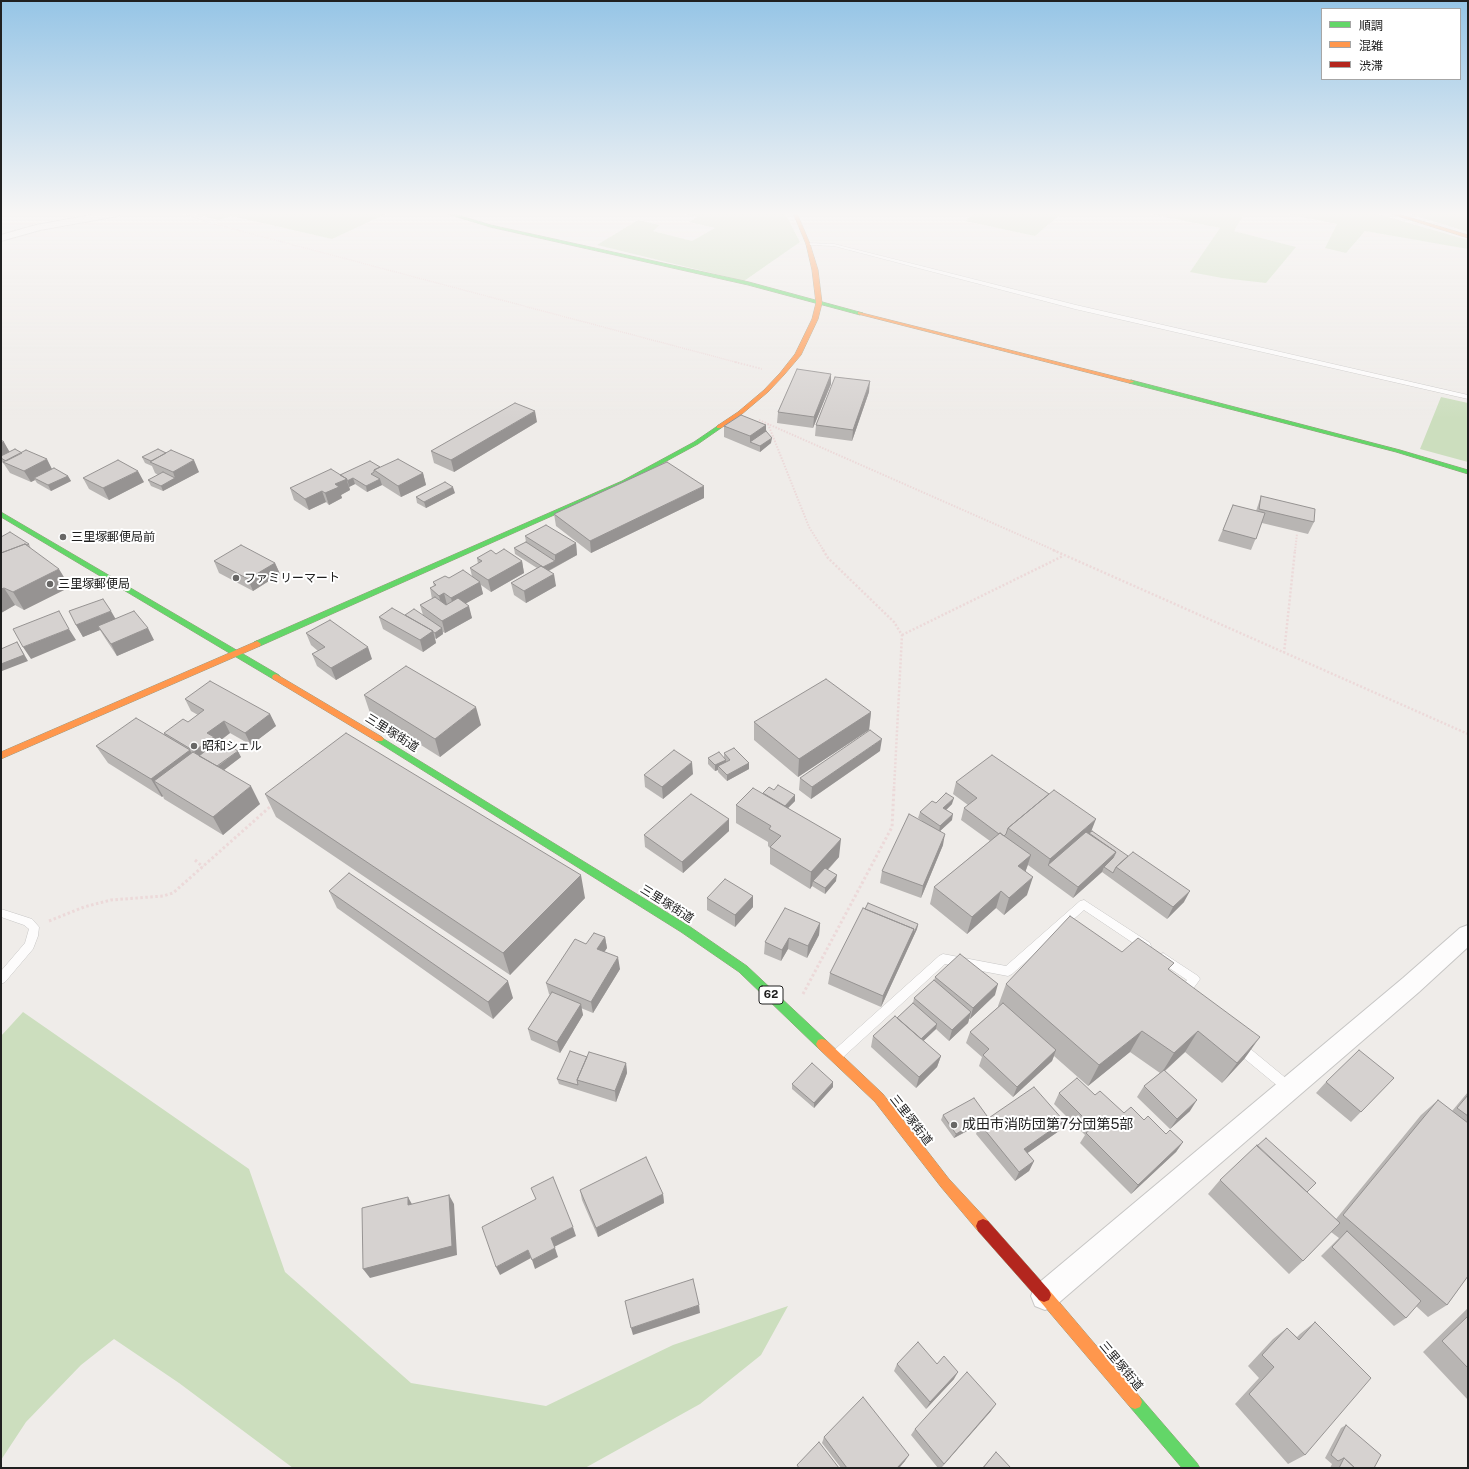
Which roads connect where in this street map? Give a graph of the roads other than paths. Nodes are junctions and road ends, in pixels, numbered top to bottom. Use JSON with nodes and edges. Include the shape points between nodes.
{"nodes":[{"id":1,"x":736,"y":282,"type":"edge"},
{"id":2,"x":816,"y":282,"type":"edge"},
{"id":3,"x":976,"y":282,"type":"edge"},
{"id":4,"x":819,"y":303,"type":"junction"},
{"id":5,"x":1468,"y":397,"type":"edge"},
{"id":6,"x":1468,"y":472,"type":"edge"},
{"id":7,"x":1,"y":514,"type":"edge"},
{"id":8,"x":238,"y":653,"type":"junction"},
{"id":9,"x":1,"y":756,"type":"edge"},
{"id":10,"x":1,"y":914,"type":"edge"},
{"id":11,"x":1468,"y":934,"type":"edge"},
{"id":12,"x":1,"y":979,"type":"edge"},
{"id":13,"x":1185,"y":1003,"type":"edge"},
{"id":14,"x":1228,"y":1038,"type":"edge"},
{"id":15,"x":836,"y":1056,"type":"junction"},
{"id":16,"x":1289,"y":1088,"type":"junction"},
{"id":17,"x":1045,"y":1296,"type":"junction"},
{"id":18,"x":1192,"y":1468,"type":"edge"}],
"edges":[{"from":1,"to":4,"type":"street"},
{"from":2,"to":4,"type":"street"},
{"from":3,"to":5,"type":"lane","via":[[1075,307]]},
{"from":4,"to":6,"type":"street","via":[[1390,449]]},
{"from":4,"to":8,"type":"street","via":[[815,319],[798,355],[782,374],[740,413],[696,443],[624,482]]},
{"from":7,"to":8,"type":"street","name":"三里塚街道","number":"62"},
{"from":8,"to":9,"type":"street"},
{"from":8,"to":15,"type":"street","name":"三里塚街道","number":"62","via":[[685,929],[744,969]]},
{"from":10,"to":12,"type":"lane","via":[[28,922],[34,928],[29,946]]},
{"from":11,"to":16,"type":"street"},
{"from":13,"to":15,"type":"lane","via":[[1179,998],[1194,978],[1084,904],[1008,971],[943,959]]},
{"from":14,"to":16,"type":"lane"},
{"from":15,"to":17,"type":"street","name":"三里塚街道","number":"62","via":[[879,1098],[945,1183]]},
{"from":16,"to":17,"type":"street"},
{"from":17,"to":18,"type":"street","name":"三里塚街道","number":"62"}]}
